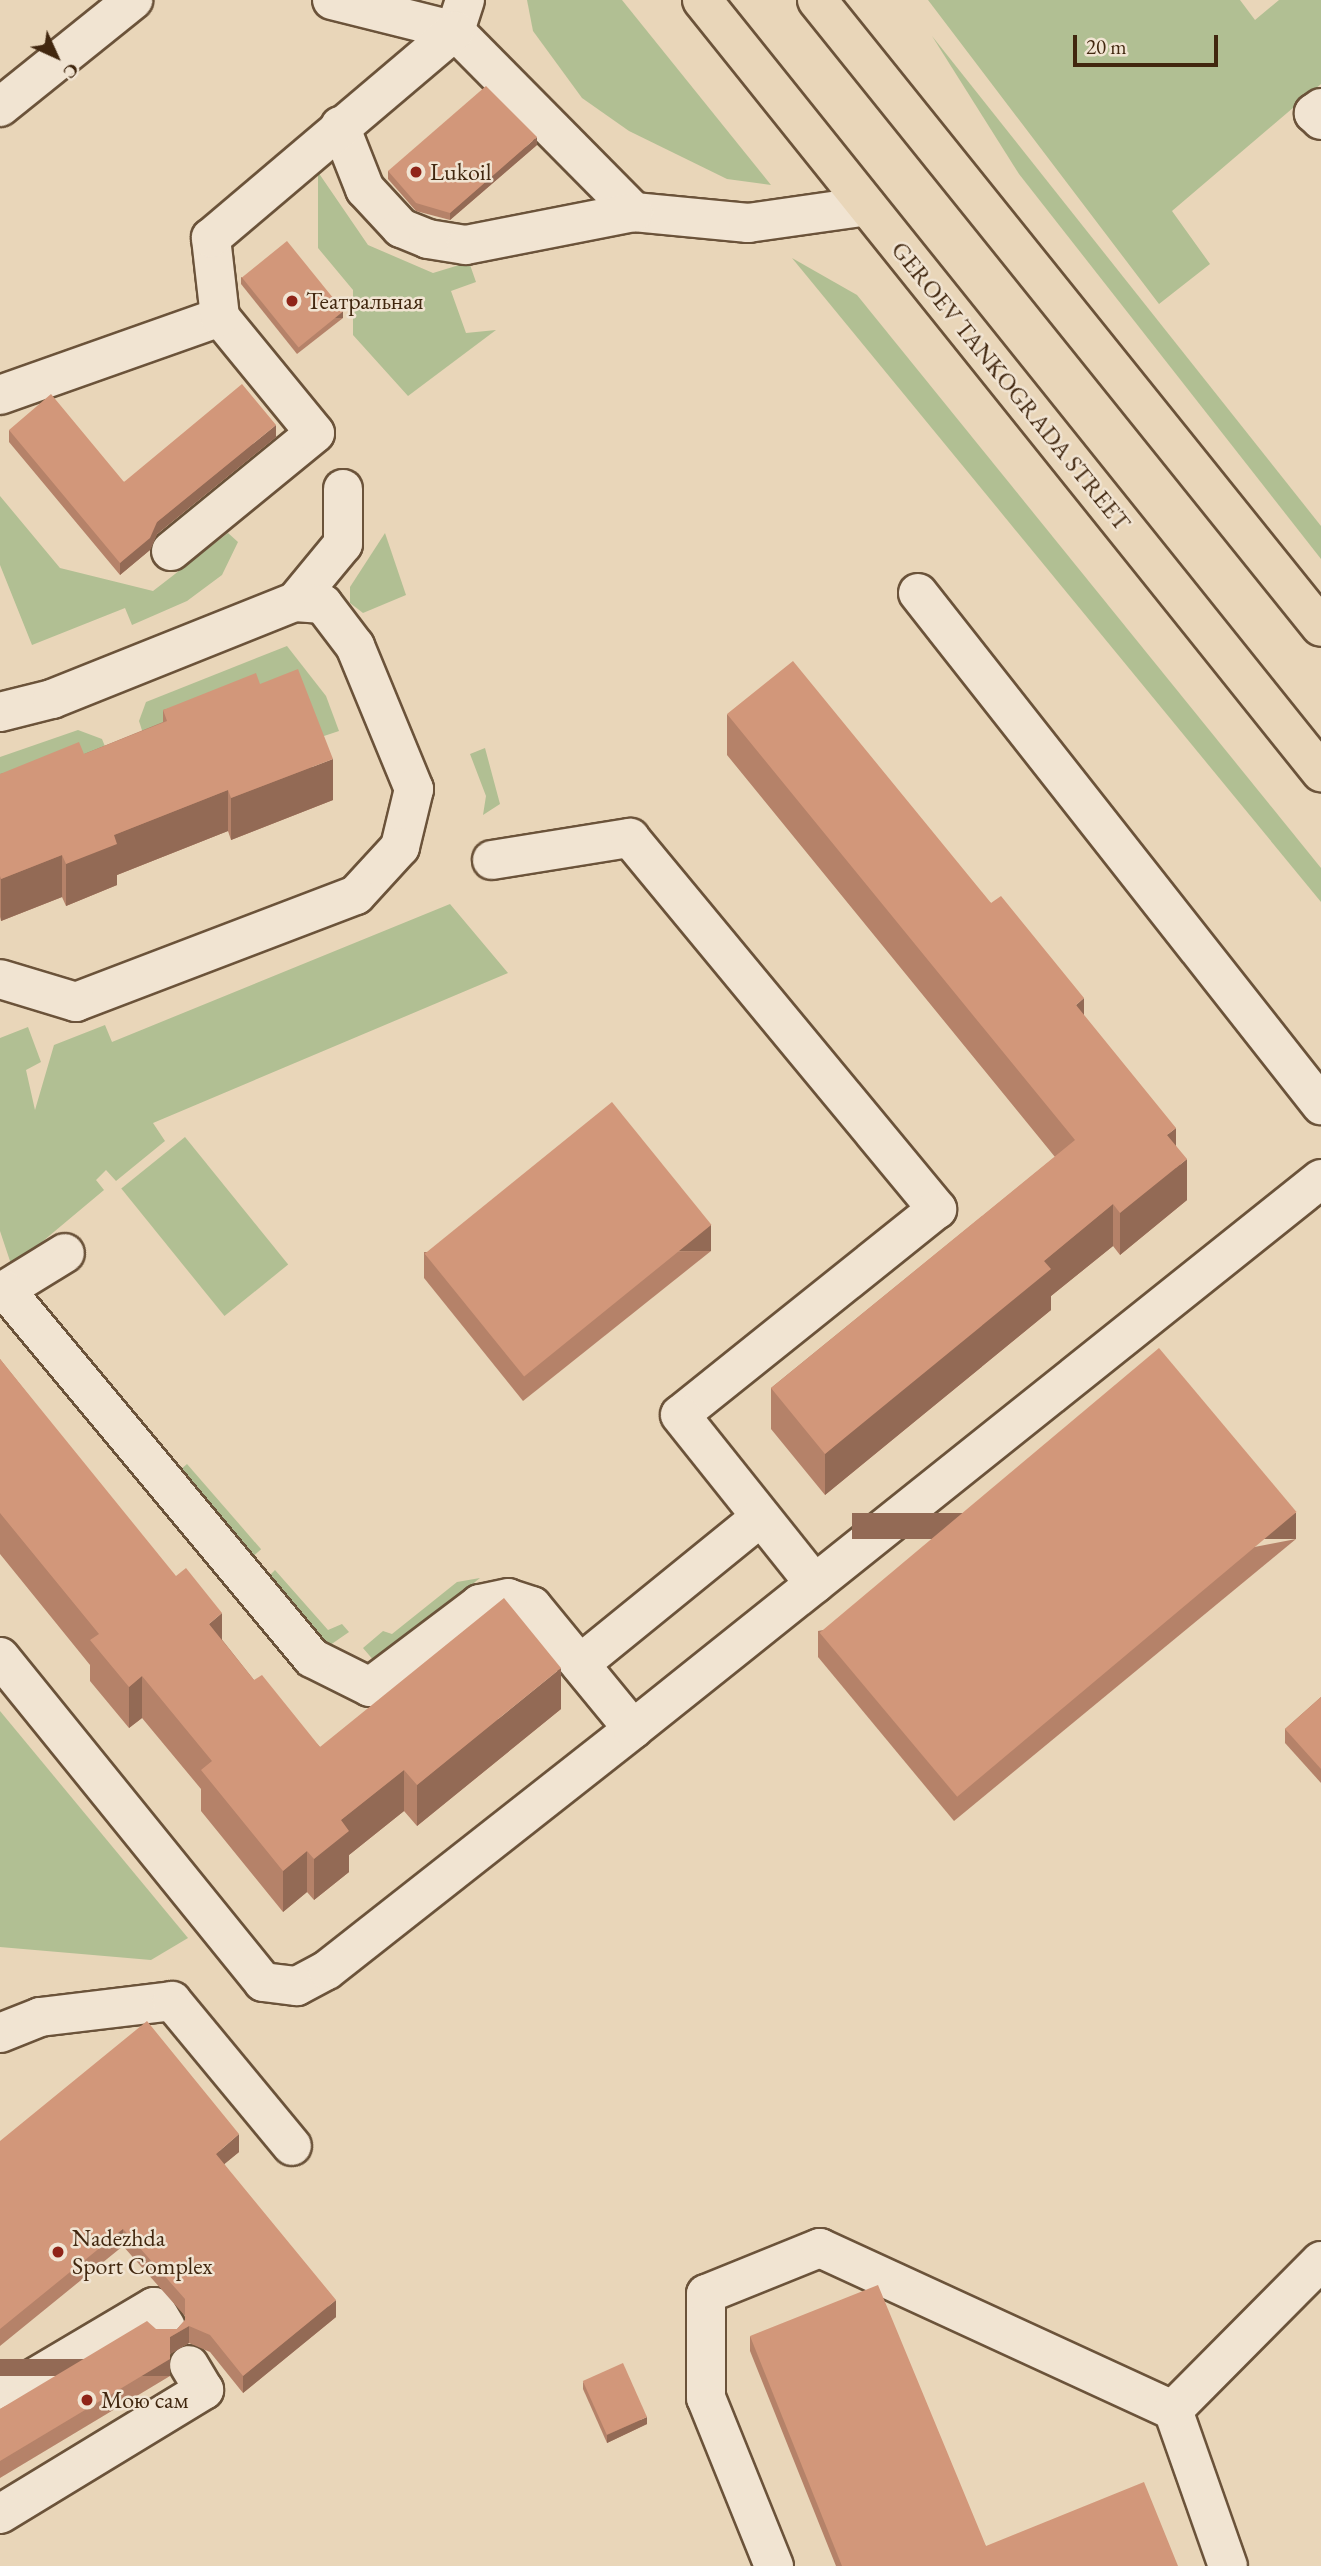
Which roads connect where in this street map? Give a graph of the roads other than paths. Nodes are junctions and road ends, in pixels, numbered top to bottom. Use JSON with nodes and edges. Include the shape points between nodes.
{"nodes":[{"id":1,"x":133,"y":0,"type":"edge"},
{"id":2,"x":332,"y":0,"type":"edge"},
{"id":3,"x":702,"y":0,"type":"edge"},
{"id":4,"x":817,"y":0,"type":"edge"},
{"id":5,"x":460,"y":15,"type":"edge"},
{"id":6,"x":0,"y":107,"type":"edge"},
{"id":7,"x":1321,"y":108,"type":"edge"},
{"id":8,"x":1321,"y":120,"type":"edge"},
{"id":9,"x":341,"y":126,"type":"junction"},
{"id":10,"x":867,"y":206,"type":"junction"},
{"id":11,"x":634,"y":212,"type":"junction"},
{"id":12,"x":220,"y":317,"type":"junction"},
{"id":13,"x":0,"y":395,"type":"edge"},
{"id":14,"x":343,"y":489,"type":"dead end"},
{"id":15,"x":171,"y":551,"type":"dead end"},
{"id":16,"x":918,"y":593,"type":"dead end"},
{"id":17,"x":295,"y":602,"type":"junction"},
{"id":18,"x":1321,"y":627,"type":"edge"},
{"id":19,"x":0,"y":712,"type":"edge"},
{"id":20,"x":1321,"y":772,"type":"edge"},
{"id":21,"x":492,"y":860,"type":"dead end"},
{"id":22,"x":0,"y":979,"type":"edge"},
{"id":23,"x":1321,"y":1105,"type":"edge"},
{"id":24,"x":1321,"y":1180,"type":"edge"},
{"id":25,"x":65,"y":1253,"type":"dead end"},
{"id":26,"x":3,"y":1291,"type":"edge"},
{"id":27,"x":761,"y":1517,"type":"junction"},
{"id":28,"x":815,"y":1584,"type":"junction"},
{"id":29,"x":0,"y":1657,"type":"edge"},
{"id":30,"x":580,"y":1664,"type":"junction"},
{"id":31,"x":633,"y":1729,"type":"junction"},
{"id":32,"x":0,"y":2033,"type":"edge"},
{"id":33,"x":292,"y":2146,"type":"dead end"},
{"id":34,"x":1321,"y":2261,"type":"edge"},
{"id":35,"x":124,"y":2341,"type":"edge"},
{"id":36,"x":20,"y":2397,"type":"edge"},
{"id":37,"x":158,"y":2397,"type":"edge"},
{"id":38,"x":1173,"y":2410,"type":"junction"},
{"id":39,"x":40,"y":2474,"type":"edge"},
{"id":40,"x":774,"y":2566,"type":"edge"},
{"id":41,"x":1227,"y":2566,"type":"edge"}],
"edges":[{"from":1,"to":6,"type":"street"},
{"from":2,"to":5,"type":"street"},
{"from":3,"to":10,"type":"main road","name":"GEROEV TANKOGRADA STREET"},
{"from":4,"to":18,"type":"main road"},
{"from":5,"to":9,"type":"street"},
{"from":5,"to":11,"type":"street"},
{"from":7,"to":8,"type":"street","via":[[1314,113]]},
{"from":9,"to":11,"type":"street","via":[[365,189],[401,229],[428,239],[466,245]]},
{"from":9,"to":12,"type":"street","via":[[211,238]]},
{"from":10,"to":11,"type":"street","via":[[748,222]]},
{"from":10,"to":20,"type":"main road","name":"GEROEV TANKOGRADA STREET"},
{"from":12,"to":13,"type":"street"},
{"from":12,"to":15,"type":"street","via":[[315,433]]},
{"from":14,"to":17,"type":"street","via":[[343,544]]},
{"from":16,"to":23,"type":"street"},
{"from":17,"to":19,"type":"street","via":[[51,699]]},
{"from":17,"to":22,"type":"street","via":[[324,604],[355,646],[414,789],[400,847],[356,895],[76,1002]]},
{"from":21,"to":27,"type":"street","via":[[630,838],[937,1209],[680,1415]]},
{"from":24,"to":28,"type":"street"},
{"from":25,"to":26,"type":"street"},
{"from":26,"to":30,"type":"street","via":[[312,1658],[370,1687],[480,1604],[508,1598],[532,1606]]},
{"from":27,"to":28,"type":"street"},
{"from":27,"to":30,"type":"street"},
{"from":28,"to":31,"type":"street"},
{"from":29,"to":31,"type":"street","via":[[263,1982],[297,1986],[327,1970]]},
{"from":30,"to":31,"type":"street"},
{"from":32,"to":33,"type":"street","via":[[40,2017],[172,2001]]},
{"from":34,"to":38,"type":"street"},
{"from":35,"to":36,"type":"street"},
{"from":37,"to":39,"type":"street"},
{"from":38,"to":40,"type":"street","via":[[820,2248],[706,2294],[706,2398]]},
{"from":38,"to":41,"type":"street"}]}
